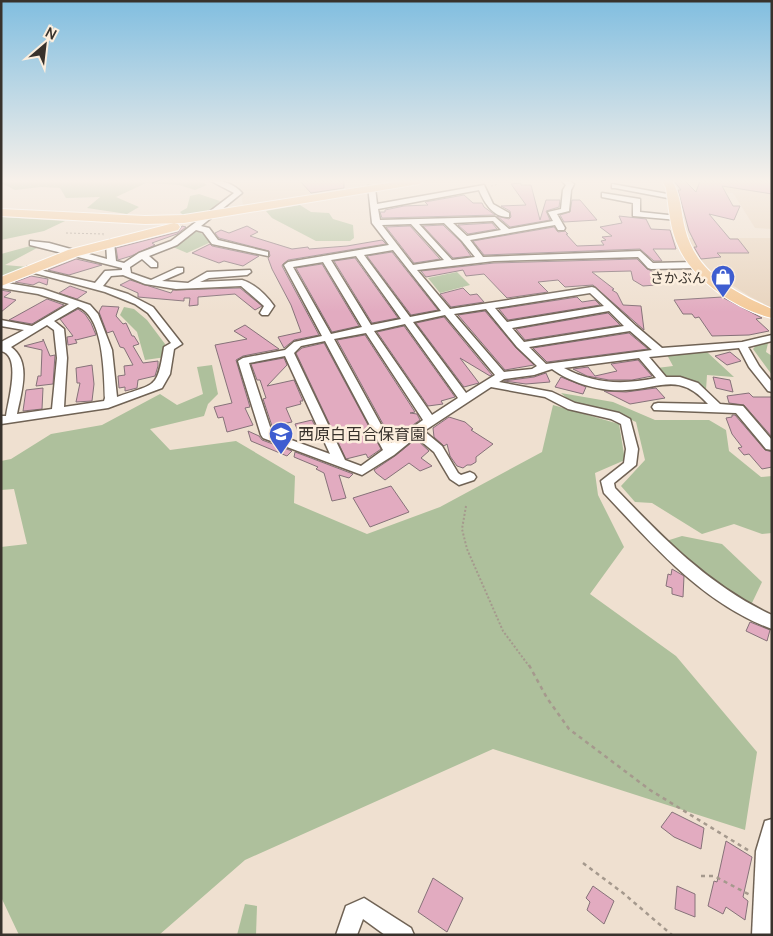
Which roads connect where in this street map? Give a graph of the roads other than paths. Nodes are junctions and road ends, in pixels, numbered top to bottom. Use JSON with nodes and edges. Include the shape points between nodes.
{"nodes":[{"id":1,"x":178,"y":225,"type":"edge"},
{"id":2,"x":198,"y":225,"type":"edge"},
{"id":3,"x":377,"y":225,"type":"edge"},
{"id":4,"x":415,"y":225,"type":"edge"},
{"id":5,"x":450,"y":225,"type":"edge"},
{"id":6,"x":500,"y":225,"type":"edge"},
{"id":7,"x":560,"y":225,"type":"edge"},
{"id":8,"x":679,"y":225,"type":"edge"},
{"id":9,"x":196,"y":227,"type":"junction"},
{"id":10,"x":507,"y":232,"type":"junction"},
{"id":11,"x":465,"y":239,"type":"junction"},
{"id":12,"x":33,"y":243,"type":"dead end"},
{"id":13,"x":110,"y":243,"type":"junction"},
{"id":14,"x":395,"y":248,"type":"junction"},
{"id":15,"x":73,"y":253,"type":"junction"},
{"id":16,"x":358,"y":253,"type":"junction"},
{"id":17,"x":142,"y":256,"type":"junction"},
{"id":18,"x":325,"y":258,"type":"junction"},
{"id":19,"x":481,"y":260,"type":"junction"},
{"id":20,"x":449,"y":261,"type":"junction"},
{"id":21,"x":112,"y":263,"type":"junction"},
{"id":22,"x":154,"y":265,"type":"dead end"},
{"id":23,"x":694,"y":265,"type":"junction"},
{"id":24,"x":411,"y":268,"type":"junction"},
{"id":25,"x":126,"y":269,"type":"junction"},
{"id":26,"x":27,"y":270,"type":"junction"},
{"id":27,"x":180,"y":270,"type":"dead end"},
{"id":28,"x":247,"y":272,"type":"junction"},
{"id":29,"x":154,"y":282,"type":"junction"},
{"id":30,"x":1,"y":284,"type":"edge"},
{"id":31,"x":249,"y":285,"type":"junction"},
{"id":32,"x":185,"y":286,"type":"junction"},
{"id":33,"x":96,"y":288,"type":"junction"},
{"id":34,"x":78,"y":303,"type":"junction"},
{"id":35,"x":488,"y":307,"type":"junction"},
{"id":36,"x":611,"y":308,"type":"junction"},
{"id":37,"x":448,"y":312,"type":"junction"},
{"id":38,"x":265,"y":313,"type":"dead end"},
{"id":39,"x":772,"y":314,"type":"edge"},
{"id":40,"x":408,"y":321,"type":"junction"},
{"id":41,"x":1,"y":322,"type":"edge"},
{"id":42,"x":48,"y":322,"type":"junction"},
{"id":43,"x":504,"y":326,"type":"junction"},
{"id":44,"x":632,"y":328,"type":"junction"},
{"id":45,"x":34,"y":329,"type":"junction"},
{"id":46,"x":370,"y":330,"type":"junction"},
{"id":47,"x":327,"y":338,"type":"junction"},
{"id":48,"x":772,"y":338,"type":"edge"},
{"id":49,"x":742,"y":344,"type":"junction"},
{"id":50,"x":2,"y":346,"type":"edge"},
{"id":51,"x":521,"y":346,"type":"junction"},
{"id":52,"x":660,"y":351,"type":"junction"},
{"id":53,"x":288,"y":352,"type":"junction"},
{"id":54,"x":642,"y":355,"type":"junction"},
{"id":55,"x":549,"y":367,"type":"junction"},
{"id":56,"x":496,"y":380,"type":"junction"},
{"id":57,"x":663,"y":380,"type":"junction"},
{"id":58,"x":772,"y":388,"type":"edge"},
{"id":59,"x":465,"y":400,"type":"junction"},
{"id":60,"x":108,"y":404,"type":"junction"},
{"id":61,"x":658,"y":407,"type":"dead end"},
{"id":62,"x":716,"y":408,"type":"junction"},
{"id":63,"x":58,"y":410,"type":"junction"},
{"id":64,"x":6,"y":418,"type":"edge"},
{"id":65,"x":430,"y":421,"type":"junction"},
{"id":66,"x":417,"y":431,"type":"junction"},
{"id":67,"x":770,"y":446,"type":"dead end"},
{"id":68,"x":390,"y":452,"type":"junction"},
{"id":69,"x":340,"y":462,"type":"junction"},
{"id":70,"x":470,"y":477,"type":"dead end"},
{"id":71,"x":772,"y":622,"type":"edge"},
{"id":72,"x":772,"y":828,"type":"edge"},
{"id":73,"x":346,"y":935,"type":"edge"},
{"id":74,"x":404,"y":935,"type":"edge"},
{"id":75,"x":764,"y":935,"type":"edge"}],
"edges":[{"from":1,"to":13,"type":"main road"},
{"from":2,"to":9,"type":"street"},
{"from":3,"to":14,"type":"street"},
{"from":4,"to":20,"type":"street"},
{"from":5,"to":11,"type":"street"},
{"from":6,"to":10,"type":"street"},
{"from":7,"to":10,"type":"street"},
{"from":8,"to":23,"type":"main road","via":[[682,240]]},
{"from":9,"to":17,"type":"street","via":[[174,243]]},
{"from":9,"to":28,"type":"street","via":[[206,230],[215,242],[265,254],[248,267]]},
{"from":10,"to":11,"type":"street"},
{"from":11,"to":19,"type":"street"},
{"from":12,"to":15,"type":"street"},
{"from":13,"to":15,"type":"main road"},
{"from":13,"to":21,"type":"street"},
{"from":14,"to":16,"type":"street"},
{"from":14,"to":24,"type":"street"},
{"from":15,"to":21,"type":"street"},
{"from":15,"to":26,"type":"main road"},
{"from":16,"to":18,"type":"street"},
{"from":16,"to":40,"type":"street"},
{"from":17,"to":22,"type":"street"},
{"from":17,"to":25,"type":"street","via":[[132,260]]},
{"from":18,"to":46,"type":"street"},
{"from":18,"to":47,"type":"street","via":[[288,265]]},
{"from":19,"to":20,"type":"street"},
{"from":19,"to":23,"type":"street","via":[[640,254],[651,266]]},
{"from":20,"to":24,"type":"street"},
{"from":21,"to":25,"type":"street"},
{"from":23,"to":39,"type":"main road","via":[[725,290]]},
{"from":24,"to":37,"type":"street"},
{"from":25,"to":29,"type":"street","via":[[128,275],[136,279]]},
{"from":25,"to":33,"type":"street","via":[[108,273]]},
{"from":26,"to":30,"type":"main road"},
{"from":26,"to":33,"type":"street"},
{"from":27,"to":29,"type":"street"},
{"from":28,"to":31,"type":"street"},
{"from":28,"to":32,"type":"street","via":[[207,275]]},
{"from":29,"to":32,"type":"street"},
{"from":30,"to":34,"type":"street","via":[[40,291]]},
{"from":31,"to":32,"type":"street","via":[[233,282]]},
{"from":31,"to":38,"type":"street","via":[[270,306]]},
{"from":33,"to":60,"type":"street","via":[[140,302],[150,309],[177,344],[169,347],[165,374],[158,386]]},
{"from":34,"to":42,"type":"street"},
{"from":34,"to":60,"type":"street","via":[[87,306],[93,314],[107,350],[111,398]]},
{"from":35,"to":36,"type":"street","via":[[592,290]]},
{"from":35,"to":37,"type":"street"},
{"from":35,"to":43,"type":"street"},
{"from":36,"to":43,"type":"street"},
{"from":36,"to":44,"type":"street"},
{"from":37,"to":40,"type":"street"},
{"from":37,"to":56,"type":"street"},
{"from":40,"to":46,"type":"street"},
{"from":40,"to":59,"type":"street"},
{"from":41,"to":45,"type":"street"},
{"from":42,"to":45,"type":"street"},
{"from":42,"to":63,"type":"street","via":[[59,329],[62,358]]},
{"from":43,"to":51,"type":"street"},
{"from":44,"to":51,"type":"street"},
{"from":44,"to":52,"type":"street"},
{"from":45,"to":50,"type":"street"},
{"from":46,"to":47,"type":"street"},
{"from":46,"to":65,"type":"street"},
{"from":47,"to":53,"type":"street","via":[[298,344]]},
{"from":47,"to":68,"type":"street"},
{"from":48,"to":49,"type":"street"},
{"from":49,"to":52,"type":"street"},
{"from":49,"to":58,"type":"street","via":[[754,367]]},
{"from":50,"to":64,"type":"street","via":[[11,350],[19,378]]},
{"from":51,"to":55,"type":"street"},
{"from":52,"to":54,"type":"street"},
{"from":53,"to":69,"type":"street"},
{"from":53,"to":69,"type":"street","via":[[243,362],[267,435]]},
{"from":54,"to":55,"type":"street"},
{"from":54,"to":57,"type":"street"},
{"from":55,"to":56,"type":"street"},
{"from":55,"to":57,"type":"street","via":[[599,384],[623,387]]},
{"from":56,"to":59,"type":"street"},
{"from":56,"to":71,"type":"street","via":[[548,394],[572,406],[615,416],[626,422],[632,449],[630,465],[607,481],[609,490],[649,532],[703,580],[729,599]]},
{"from":57,"to":62,"type":"street","via":[[691,383],[706,394]]},
{"from":59,"to":65,"type":"street"},
{"from":60,"to":63,"type":"street"},
{"from":61,"to":62,"type":"street"},
{"from":62,"to":67,"type":"street","via":[[738,409]]},
{"from":63,"to":64,"type":"street"},
{"from":65,"to":66,"type":"street"},
{"from":66,"to":68,"type":"street"},
{"from":66,"to":70,"type":"street","via":[[438,449],[454,476],[459,480]]},
{"from":68,"to":69,"type":"street","via":[[362,471]]},
{"from":72,"to":75,"type":"street","via":[[766,851]]},
{"from":73,"to":74,"type":"street","via":[[353,913],[364,908]]}]}
